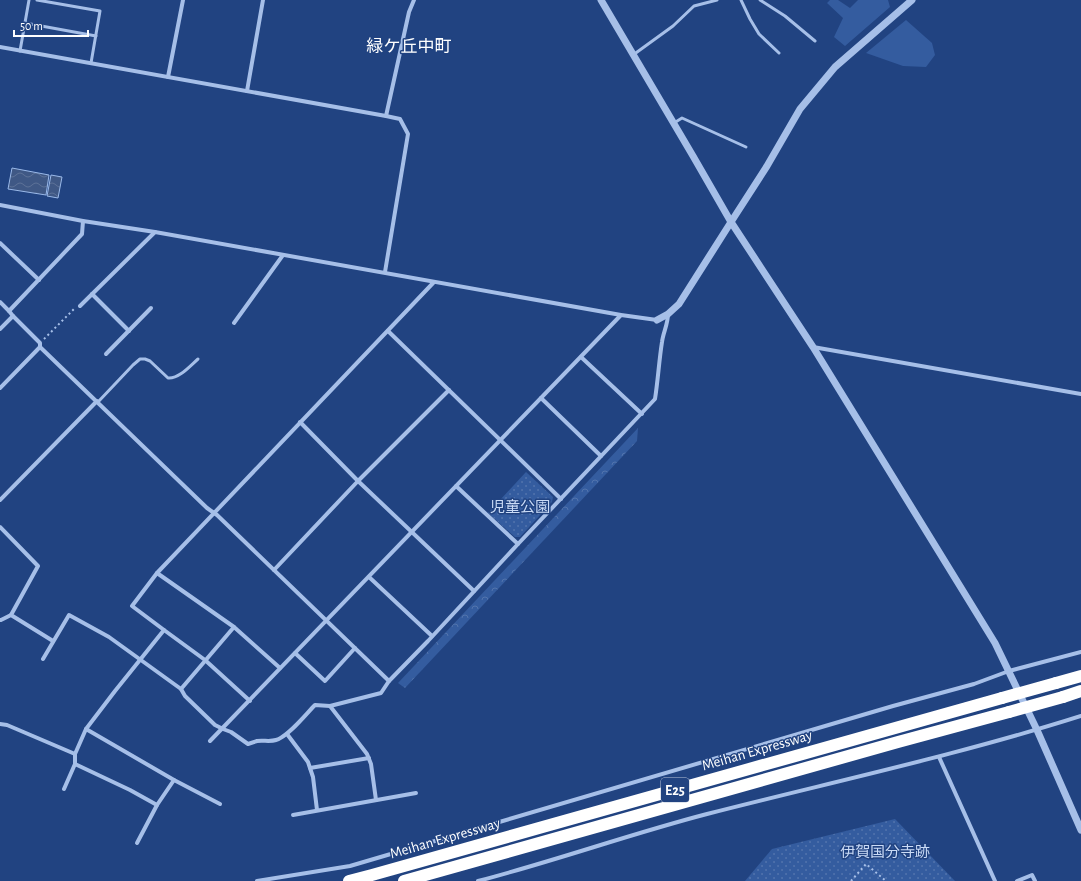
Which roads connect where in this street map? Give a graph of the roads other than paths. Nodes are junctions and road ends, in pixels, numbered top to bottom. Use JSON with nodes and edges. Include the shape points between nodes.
{"nodes":[{"id":1,"x":29,"y":0,"type":"edge"},
{"id":2,"x":37,"y":0,"type":"edge"},
{"id":3,"x":183,"y":0,"type":"edge"},
{"id":4,"x":263,"y":0,"type":"edge"},
{"id":5,"x":414,"y":0,"type":"edge"},
{"id":6,"x":601,"y":0,"type":"edge"},
{"id":7,"x":717,"y":0,"type":"edge"},
{"id":8,"x":741,"y":0,"type":"edge"},
{"id":9,"x":760,"y":0,"type":"edge"},
{"id":10,"x":912,"y":0,"type":"edge"},
{"id":11,"x":58,"y":2,"type":"edge"},
{"id":12,"x":25,"y":23,"type":"junction"},
{"id":13,"x":96,"y":36,"type":"junction"},
{"id":14,"x":815,"y":41,"type":"dead end"},
{"id":15,"x":0,"y":47,"type":"edge"},
{"id":16,"x":20,"y":51,"type":"junction"},
{"id":17,"x":779,"y":53,"type":"dead end"},
{"id":18,"x":633,"y":55,"type":"junction"},
{"id":19,"x":91,"y":63,"type":"junction"},
{"id":20,"x":168,"y":77,"type":"junction"},
{"id":21,"x":247,"y":91,"type":"junction"},
{"id":22,"x":386,"y":116,"type":"junction"},
{"id":23,"x":674,"y":123,"type":"junction"},
{"id":24,"x":746,"y":147,"type":"dead end"},
{"id":25,"x":0,"y":205,"type":"edge"},
{"id":26,"x":83,"y":221,"type":"junction"},
{"id":27,"x":731,"y":222,"type":"junction"},
{"id":28,"x":155,"y":232,"type":"junction"},
{"id":29,"x":0,"y":243,"type":"edge"},
{"id":30,"x":283,"y":255,"type":"junction"},
{"id":31,"x":385,"y":272,"type":"junction"},
{"id":32,"x":39,"y":280,"type":"junction"},
{"id":33,"x":434,"y":282,"type":"junction"},
{"id":34,"x":92,"y":294,"type":"junction"},
{"id":35,"x":0,"y":302,"type":"edge"},
{"id":36,"x":80,"y":306,"type":"road end"},
{"id":37,"x":151,"y":308,"type":"dead end"},
{"id":38,"x":9,"y":311,"type":"junction"},
{"id":39,"x":668,"y":314,"type":"junction"},
{"id":40,"x":621,"y":315,"type":"junction"},
{"id":41,"x":13,"y":316,"type":"junction"},
{"id":42,"x":657,"y":320,"type":"joint"},
{"id":43,"x":234,"y":323,"type":"dead end"},
{"id":44,"x":0,"y":330,"type":"edge"},
{"id":45,"x":129,"y":331,"type":"junction"},
{"id":46,"x":388,"y":331,"type":"junction"},
{"id":47,"x":40,"y":345,"type":"junction"},
{"id":48,"x":813,"y":347,"type":"junction"},
{"id":49,"x":106,"y":354,"type":"dead end"},
{"id":50,"x":581,"y":357,"type":"junction"},
{"id":51,"x":198,"y":359,"type":"dead end"},
{"id":52,"x":0,"y":388,"type":"edge"},
{"id":53,"x":450,"y":390,"type":"junction"},
{"id":54,"x":1081,"y":394,"type":"edge"},
{"id":55,"x":541,"y":398,"type":"junction"},
{"id":56,"x":97,"y":402,"type":"junction"},
{"id":57,"x":642,"y":414,"type":"junction"},
{"id":58,"x":300,"y":422,"type":"junction"},
{"id":59,"x":501,"y":440,"type":"junction"},
{"id":60,"x":601,"y":456,"type":"junction"},
{"id":61,"x":358,"y":481,"type":"junction"},
{"id":62,"x":456,"y":486,"type":"junction"},
{"id":63,"x":561,"y":499,"type":"junction"},
{"id":64,"x":0,"y":500,"type":"edge"},
{"id":65,"x":213,"y":513,"type":"junction"},
{"id":66,"x":0,"y":527,"type":"edge"},
{"id":67,"x":413,"y":532,"type":"junction"},
{"id":68,"x":518,"y":544,"type":"junction"},
{"id":69,"x":274,"y":570,"type":"junction"},
{"id":70,"x":157,"y":573,"type":"junction"},
{"id":71,"x":369,"y":576,"type":"junction"},
{"id":72,"x":474,"y":591,"type":"junction"},
{"id":73,"x":11,"y":615,"type":"junction"},
{"id":74,"x":0,"y":620,"type":"edge"},
{"id":75,"x":327,"y":620,"type":"junction"},
{"id":76,"x":234,"y":627,"type":"junction"},
{"id":77,"x":164,"y":630,"type":"junction"},
{"id":78,"x":432,"y":636,"type":"junction"},
{"id":79,"x":53,"y":641,"type":"junction"},
{"id":80,"x":355,"y":648,"type":"junction"},
{"id":81,"x":1081,"y":652,"type":"edge"},
{"id":82,"x":295,"y":653,"type":"junction"},
{"id":83,"x":43,"y":659,"type":"dead end"},
{"id":84,"x":140,"y":659,"type":"junction"},
{"id":85,"x":205,"y":660,"type":"junction"},
{"id":86,"x":280,"y":668,"type":"junction"},
{"id":87,"x":1009,"y":671,"type":"junction"},
{"id":88,"x":1081,"y":676,"type":"edge"},
{"id":89,"x":389,"y":681,"type":"junction"},
{"id":90,"x":181,"y":689,"type":"junction"},
{"id":91,"x":1081,"y":691,"type":"edge"},
{"id":92,"x":250,"y":701,"type":"junction"},
{"id":93,"x":330,"y":706,"type":"junction"},
{"id":94,"x":1081,"y":716,"type":"edge"},
{"id":95,"x":0,"y":724,"type":"edge"},
{"id":96,"x":86,"y":729,"type":"junction"},
{"id":97,"x":223,"y":730,"type":"junction"},
{"id":98,"x":1037,"y":730,"type":"junction"},
{"id":99,"x":287,"y":734,"type":"junction"},
{"id":100,"x":210,"y":742,"type":"dead end"},
{"id":101,"x":75,"y":754,"type":"junction"},
{"id":102,"x":939,"y":757,"type":"junction"},
{"id":103,"x":368,"y":758,"type":"junction"},
{"id":104,"x":75,"y":764,"type":"junction"},
{"id":105,"x":310,"y":768,"type":"junction"},
{"id":106,"x":174,"y":780,"type":"junction"},
{"id":107,"x":64,"y":789,"type":"dead end"},
{"id":108,"x":416,"y":793,"type":"dead end"},
{"id":109,"x":376,"y":800,"type":"junction"},
{"id":110,"x":220,"y":804,"type":"dead end"},
{"id":111,"x":157,"y":805,"type":"junction"},
{"id":112,"x":317,"y":810,"type":"junction"},
{"id":113,"x":293,"y":815,"type":"dead end"},
{"id":114,"x":1081,"y":830,"type":"edge"},
{"id":115,"x":137,"y":843,"type":"dead end"},
{"id":116,"x":257,"y":881,"type":"edge"},
{"id":117,"x":348,"y":881,"type":"edge"},
{"id":118,"x":404,"y":881,"type":"edge"},
{"id":119,"x":478,"y":881,"type":"edge"},
{"id":120,"x":994,"y":881,"type":"edge"},
{"id":121,"x":1017,"y":881,"type":"edge"},
{"id":122,"x":1035,"y":881,"type":"edge"}],
"edges":[{"from":1,"to":12,"type":"lane"},
{"from":2,"to":11,"type":"lane"},
{"from":3,"to":20,"type":"street"},
{"from":4,"to":21,"type":"street"},
{"from":5,"to":22,"type":"street","via":[[409,12]]},
{"from":6,"to":18,"type":"street"},
{"from":7,"to":18,"type":"lane","via":[[694,6],[673,26]]},
{"from":8,"to":17,"type":"lane","via":[[759,34]]},
{"from":9,"to":14,"type":"lane","via":[[785,16]]},
{"from":10,"to":27,"type":"street","via":[[835,67],[800,109]]},
{"from":11,"to":13,"type":"lane","via":[[100,11]]},
{"from":12,"to":13,"type":"lane"},
{"from":12,"to":16,"type":"lane"},
{"from":13,"to":19,"type":"lane"},
{"from":15,"to":16,"type":"street"},
{"from":16,"to":19,"type":"street"},
{"from":18,"to":23,"type":"street"},
{"from":19,"to":20,"type":"street"},
{"from":20,"to":21,"type":"street"},
{"from":21,"to":22,"type":"street"},
{"from":22,"to":31,"type":"street","via":[[400,119],[408,134]]},
{"from":23,"to":24,"type":"lane","via":[[682,118]]},
{"from":23,"to":27,"type":"street"},
{"from":25,"to":26,"type":"street"},
{"from":26,"to":28,"type":"street"},
{"from":26,"to":32,"type":"street","via":[[82,234]]},
{"from":27,"to":39,"type":"street","via":[[679,304]]},
{"from":27,"to":48,"type":"street"},
{"from":28,"to":30,"type":"street"},
{"from":28,"to":34,"type":"street"},
{"from":29,"to":32,"type":"street"},
{"from":30,"to":31,"type":"street"},
{"from":30,"to":43,"type":"street"},
{"from":31,"to":33,"type":"street"},
{"from":32,"to":38,"type":"street"},
{"from":33,"to":40,"type":"street"},
{"from":33,"to":46,"type":"street"},
{"from":34,"to":36,"type":"street"},
{"from":34,"to":45,"type":"street"},
{"from":35,"to":38,"type":"street"},
{"from":37,"to":45,"type":"street"},
{"from":38,"to":41,"type":"street"},
{"from":39,"to":42,"type":"street"},
{"from":39,"to":57,"type":"street","via":[[662,340],[655,399]]},
{"from":40,"to":42,"type":"street"},
{"from":40,"to":50,"type":"street"},
{"from":41,"to":44,"type":"street"},
{"from":41,"to":47,"type":"street"},
{"from":45,"to":49,"type":"street"},
{"from":46,"to":53,"type":"street"},
{"from":46,"to":58,"type":"street"},
{"from":47,"to":52,"type":"street"},
{"from":47,"to":56,"type":"street"},
{"from":48,"to":54,"type":"street"},
{"from":48,"to":87,"type":"street","via":[[995,643]]},
{"from":50,"to":55,"type":"street"},
{"from":50,"to":57,"type":"street"},
{"from":51,"to":56,"type":"lane","via":[[171,378],[150,361],[140,359]]},
{"from":53,"to":59,"type":"street"},
{"from":53,"to":61,"type":"street"},
{"from":55,"to":59,"type":"street"},
{"from":55,"to":60,"type":"street"},
{"from":56,"to":64,"type":"street"},
{"from":56,"to":65,"type":"street"},
{"from":57,"to":60,"type":"street"},
{"from":58,"to":61,"type":"street"},
{"from":58,"to":65,"type":"street"},
{"from":59,"to":62,"type":"street"},
{"from":59,"to":63,"type":"street"},
{"from":60,"to":63,"type":"street"},
{"from":61,"to":67,"type":"street"},
{"from":61,"to":69,"type":"street"},
{"from":62,"to":67,"type":"street"},
{"from":62,"to":68,"type":"street"},
{"from":63,"to":68,"type":"street"},
{"from":65,"to":69,"type":"street"},
{"from":65,"to":70,"type":"street"},
{"from":66,"to":73,"type":"street","via":[[38,566]]},
{"from":67,"to":71,"type":"street"},
{"from":67,"to":72,"type":"street"},
{"from":68,"to":72,"type":"street"},
{"from":69,"to":75,"type":"street"},
{"from":70,"to":76,"type":"street"},
{"from":70,"to":77,"type":"street","via":[[132,606]]},
{"from":71,"to":75,"type":"street"},
{"from":71,"to":78,"type":"street"},
{"from":72,"to":78,"type":"street"},
{"from":73,"to":74,"type":"street"},
{"from":73,"to":79,"type":"street"},
{"from":75,"to":80,"type":"street"},
{"from":75,"to":82,"type":"street"},
{"from":76,"to":85,"type":"street"},
{"from":76,"to":86,"type":"street"},
{"from":77,"to":84,"type":"street"},
{"from":77,"to":85,"type":"street"},
{"from":78,"to":89,"type":"street"},
{"from":79,"to":83,"type":"street"},
{"from":79,"to":84,"type":"street","via":[[69,615],[110,637]]},
{"from":80,"to":82,"type":"street","via":[[325,681]]},
{"from":80,"to":89,"type":"street"},
{"from":81,"to":87,"type":"street"},
{"from":82,"to":86,"type":"street"},
{"from":84,"to":90,"type":"street"},
{"from":84,"to":96,"type":"street"},
{"from":85,"to":90,"type":"street"},
{"from":85,"to":92,"type":"street"},
{"from":86,"to":92,"type":"street"},
{"from":87,"to":98,"type":"street"},
{"from":87,"to":116,"type":"street","via":[[974,684],[350,866]]},
{"from":88,"to":117,"type":"highway","name":"Meihan Expressway","number":"E25","bridge":true},
{"from":89,"to":93,"type":"street","via":[[381,693]]},
{"from":90,"to":97,"type":"street","via":[[185,696]]},
{"from":91,"to":118,"type":"highway","name":"Meihan Expressway","number":"E25","bridge":true},
{"from":92,"to":97,"type":"street"},
{"from":93,"to":99,"type":"street","via":[[315,705]]},
{"from":93,"to":103,"type":"street"},
{"from":94,"to":98,"type":"street"},
{"from":95,"to":101,"type":"street"},
{"from":96,"to":101,"type":"street"},
{"from":96,"to":106,"type":"street"},
{"from":97,"to":99,"type":"street","via":[[231,732],[248,744],[276,740]]},
{"from":97,"to":100,"type":"street"},
{"from":98,"to":102,"type":"street"},
{"from":98,"to":114,"type":"street"},
{"from":99,"to":105,"type":"street"},
{"from":101,"to":104,"type":"street"},
{"from":102,"to":119,"type":"street","via":[[706,814]]},
{"from":102,"to":120,"type":"street"},
{"from":103,"to":105,"type":"street"},
{"from":103,"to":109,"type":"street"},
{"from":104,"to":107,"type":"street"},
{"from":104,"to":111,"type":"street"},
{"from":105,"to":112,"type":"street"},
{"from":106,"to":110,"type":"street"},
{"from":106,"to":111,"type":"street"},
{"from":108,"to":109,"type":"street"},
{"from":109,"to":112,"type":"street"},
{"from":111,"to":115,"type":"street"},
{"from":112,"to":113,"type":"street"},
{"from":121,"to":122,"type":"street","via":[[1032,875]]}]}
